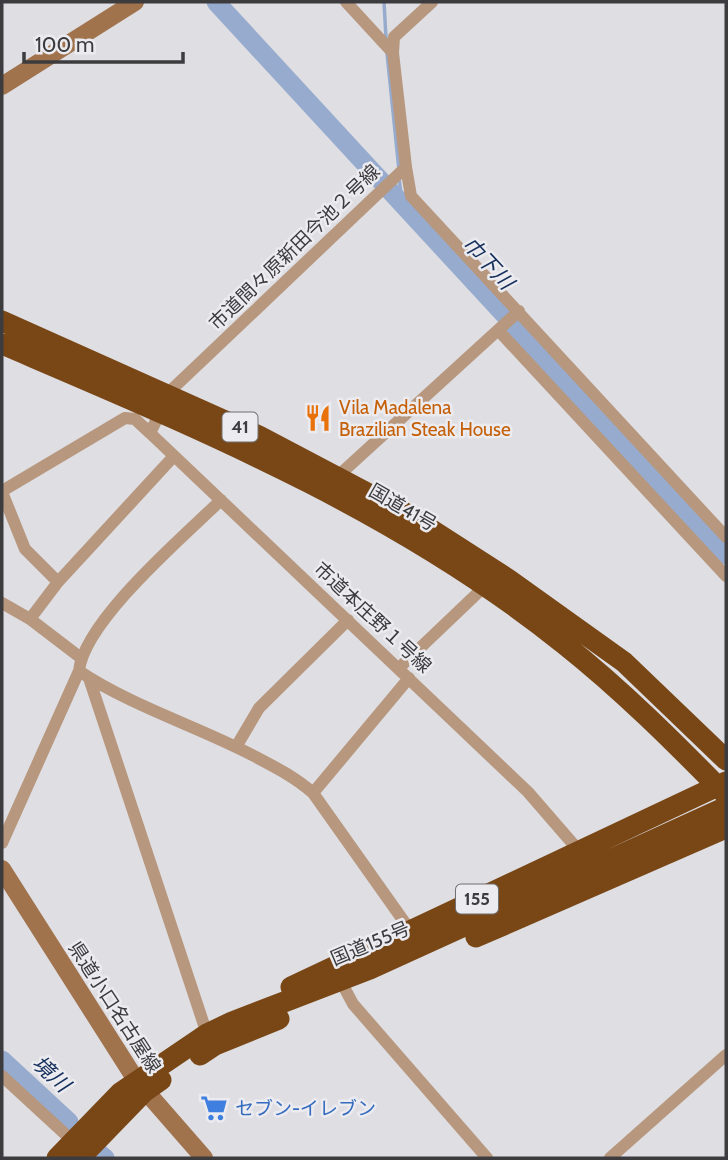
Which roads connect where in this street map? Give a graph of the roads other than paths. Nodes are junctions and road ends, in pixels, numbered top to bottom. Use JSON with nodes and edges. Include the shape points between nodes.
{"nodes":[{"id":1,"x":135,"y":2,"type":"edge"},
{"id":2,"x":346,"y":2,"type":"edge"},
{"id":3,"x":432,"y":2,"type":"edge"},
{"id":4,"x":393,"y":53,"type":"junction"},
{"id":5,"x":2,"y":86,"type":"edge"},
{"id":6,"x":405,"y":167,"type":"junction"},
{"id":7,"x":519,"y":312,"type":"junction"},
{"id":8,"x":2,"y":321,"type":"edge"},
{"id":9,"x":498,"y":330,"type":"junction"},
{"id":10,"x":2,"y":344,"type":"edge"},
{"id":11,"x":164,"y":402,"type":"junction"},
{"id":12,"x":150,"y":433,"type":"junction"},
{"id":13,"x":174,"y":456,"type":"junction"},
{"id":14,"x":338,"y":476,"type":"junction"},
{"id":15,"x":2,"y":491,"type":"edge"},
{"id":16,"x":221,"y":500,"type":"junction"},
{"id":17,"x":726,"y":537,"type":"edge"},
{"id":18,"x":726,"y":576,"type":"edge"},
{"id":19,"x":58,"y":582,"type":"junction"},
{"id":20,"x":485,"y":586,"type":"junction"},
{"id":21,"x":2,"y":603,"type":"edge"},
{"id":22,"x":30,"y":619,"type":"junction"},
{"id":23,"x":348,"y":620,"type":"junction"},
{"id":24,"x":399,"y":668,"type":"junction"},
{"id":25,"x":83,"y":669,"type":"junction"},
{"id":26,"x":409,"y":678,"type":"junction"},
{"id":27,"x":236,"y":747,"type":"junction"},
{"id":28,"x":726,"y":760,"type":"edge"},
{"id":29,"x":724,"y":788,"type":"edge"},
{"id":30,"x":313,"y":793,"type":"junction"},
{"id":31,"x":726,"y":807,"type":"edge"},
{"id":32,"x":726,"y":816,"type":"edge"},
{"id":33,"x":726,"y":828,"type":"edge"},
{"id":34,"x":2,"y":843,"type":"edge"},
{"id":35,"x":580,"y":852,"type":"junction"},
{"id":36,"x":2,"y":869,"type":"edge"},
{"id":37,"x":410,"y":930,"type":"junction"},
{"id":38,"x":434,"y":944,"type":"junction"},
{"id":39,"x":379,"y":974,"type":"junction"},
{"id":40,"x":345,"y":989,"type":"junction"},
{"id":41,"x":232,"y":1022,"type":"junction"},
{"id":42,"x":207,"y":1034,"type":"junction"},
{"id":43,"x":726,"y":1055,"type":"edge"},
{"id":44,"x":2,"y":1076,"type":"edge"},
{"id":45,"x":140,"y":1086,"type":"junction"},
{"id":46,"x":82,"y":1153,"type":"edge"},
{"id":47,"x":57,"y":1158,"type":"edge"},
{"id":48,"x":204,"y":1158,"type":"edge"},
{"id":49,"x":487,"y":1158,"type":"edge"},
{"id":50,"x":610,"y":1158,"type":"edge"}],
"edges":[{"from":1,"to":5,"type":"main road"},
{"from":2,"to":4,"type":"street"},
{"from":3,"to":4,"type":"street","via":[[394,37]]},
{"from":4,"to":6,"type":"street","name":"市道間々原新田今池２号線"},
{"from":6,"to":7,"type":"street","via":[[411,196]]},
{"from":6,"to":11,"type":"street","name":"市道間々原新田今池２号線"},
{"from":7,"to":9,"type":"street"},
{"from":7,"to":17,"type":"street"},
{"from":8,"to":11,"type":"highway","name":"国道41号","number":"41"},
{"from":9,"to":14,"type":"street"},
{"from":9,"to":18,"type":"street"},
{"from":10,"to":11,"type":"highway","name":"国道41号","number":"41"},
{"from":11,"to":12,"type":"street"},
{"from":11,"to":14,"type":"highway","name":"国道41号","number":"41","via":[[259,436]]},
{"from":11,"to":20,"type":"highway","name":"国道41号","number":"41","via":[[343,499]]},
{"from":12,"to":13,"type":"street","name":"市道本庄野１号線"},
{"from":12,"to":15,"type":"street","name":"市道本庄野１号線","via":[[132,417],[125,418]]},
{"from":13,"to":16,"type":"street","name":"市道本庄野１号線"},
{"from":13,"to":19,"type":"street"},
{"from":14,"to":28,"type":"highway","name":"国道41号","number":"41","via":[[468,552],[586,634],[624,663]]},
{"from":15,"to":19,"type":"street","via":[[25,549]]},
{"from":16,"to":23,"type":"street","name":"市道本庄野１号線"},
{"from":16,"to":25,"type":"street","via":[[99,625]]},
{"from":19,"to":22,"type":"street"},
{"from":20,"to":24,"type":"street"},
{"from":20,"to":29,"type":"highway","name":"国道41号","number":"41","via":[[592,667]]},
{"from":21,"to":22,"type":"street"},
{"from":22,"to":25,"type":"street"},
{"from":23,"to":24,"type":"street","name":"市道本庄野１号線"},
{"from":23,"to":27,"type":"street","via":[[259,708]]},
{"from":24,"to":26,"type":"street","name":"市道本庄野１号線"},
{"from":25,"to":27,"type":"street"},
{"from":25,"to":34,"type":"street"},
{"from":25,"to":42,"type":"street"},
{"from":26,"to":30,"type":"street"},
{"from":26,"to":35,"type":"street","name":"市道本庄野１号線","via":[[528,792]]},
{"from":27,"to":30,"type":"street","via":[[296,778]]},
{"from":29,"to":35,"type":"highway","number":"155"},
{"from":30,"to":37,"type":"street"},
{"from":31,"to":38,"type":"highway","name":"国道155号","number":"155"},
{"from":32,"to":38,"type":"highway","name":"国道155号","number":"155"},
{"from":33,"to":39,"type":"highway","number":"155","via":[[440,953]]},
{"from":35,"to":37,"type":"highway","number":"155"},
{"from":36,"to":45,"type":"main road","name":"県道小口名古屋線"},
{"from":37,"to":41,"type":"highway","number":"155","via":[[285,990]]},
{"from":38,"to":39,"type":"highway","name":"国道155号","number":"155"},
{"from":38,"to":41,"type":"highway","name":"国道155号","number":"155"},
{"from":39,"to":40,"type":"highway","name":"国道155号","number":"155"},
{"from":40,"to":45,"type":"highway","name":"国道155号","number":"155","via":[[215,1045]]},
{"from":40,"to":49,"type":"street","via":[[353,1004]]},
{"from":41,"to":42,"type":"highway","name":"国道155号","number":"155"},
{"from":42,"to":45,"type":"highway","name":"国道155号","number":"155"},
{"from":43,"to":50,"type":"street"},
{"from":44,"to":46,"type":"street"},
{"from":45,"to":46,"type":"highway","name":"国道155号","number":"155","via":[[120,1093]]},
{"from":45,"to":48,"type":"main road","name":"県道小口名古屋線"},
{"from":46,"to":47,"type":"highway","name":"国道155号","number":"155"}]}
